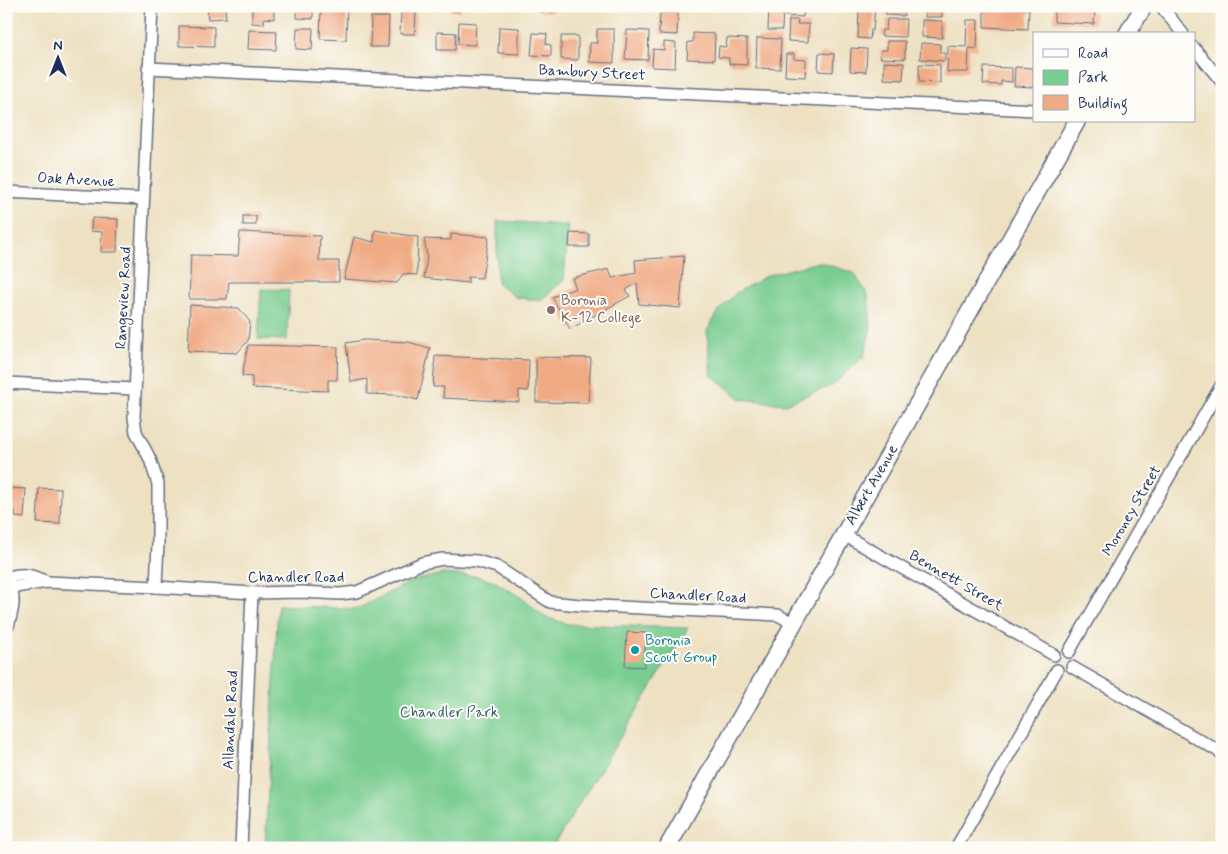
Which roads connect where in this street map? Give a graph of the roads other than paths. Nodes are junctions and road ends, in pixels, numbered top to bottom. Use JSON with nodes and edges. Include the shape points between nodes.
{"nodes":[{"id":1,"x":152,"y":6,"type":"edge"},
{"id":2,"x":1144,"y":6,"type":"edge"},
{"id":3,"x":1161,"y":6,"type":"edge"},
{"id":4,"x":1128,"y":32,"type":"edge"},
{"id":5,"x":1181,"y":32,"type":"edge"},
{"id":6,"x":1196,"y":50,"type":"edge"},
{"id":7,"x":148,"y":68,"type":"junction"},
{"id":8,"x":1222,"y":82,"type":"edge"},
{"id":9,"x":1033,"y":110,"type":"edge"},
{"id":10,"x":1076,"y":122,"type":"edge"},
{"id":11,"x":6,"y":192,"type":"edge"},
{"id":12,"x":143,"y":198,"type":"junction"},
{"id":13,"x":6,"y":383,"type":"edge"},
{"id":14,"x":1222,"y":384,"type":"edge"},
{"id":15,"x":135,"y":389,"type":"junction"},
{"id":16,"x":844,"y":534,"type":"junction"},
{"id":17,"x":7,"y":585,"type":"edge"},
{"id":18,"x":156,"y":587,"type":"junction"},
{"id":19,"x":252,"y":593,"type":"junction"},
{"id":20,"x":6,"y":624,"type":"edge"},
{"id":21,"x":794,"y":624,"type":"junction"},
{"id":22,"x":1069,"y":652,"type":"junction"},
{"id":23,"x":1054,"y":654,"type":"junction"},
{"id":24,"x":1072,"y":667,"type":"junction"},
{"id":25,"x":1057,"y":670,"type":"junction"},
{"id":26,"x":1222,"y":753,"type":"edge"},
{"id":27,"x":241,"y":848,"type":"edge"},
{"id":28,"x":667,"y":848,"type":"edge"},
{"id":29,"x":956,"y":848,"type":"edge"}],
"edges":[{"from":1,"to":7,"type":"street","name":"Rangeview Road"},
{"from":2,"to":4,"type":"main road"},
{"from":3,"to":5,"type":"street"},
{"from":6,"to":8,"type":"street"},
{"from":7,"to":9,"type":"street","name":"Bambury Street"},
{"from":7,"to":12,"type":"street","name":"Rangeview Road"},
{"from":10,"to":16,"type":"main road","name":"Albert Avenue"},
{"from":11,"to":12,"type":"street","name":"Oak Avenue"},
{"from":12,"to":15,"type":"street","name":"Rangeview Road"},
{"from":13,"to":15,"type":"street"},
{"from":14,"to":22,"type":"street","name":"Moroney Street"},
{"from":15,"to":18,"type":"street","name":"Rangeview Road","via":[[136,432],[158,484]]},
{"from":16,"to":21,"type":"main road","name":"Albert Avenue"},
{"from":16,"to":23,"type":"street","name":"Bennett Street"},
{"from":17,"to":18,"type":"street","name":"Chandler Road","via":[[47,582]]},
{"from":17,"to":20,"type":"main road","via":[[10,612]]},
{"from":18,"to":19,"type":"street","name":"Chandler Road"},
{"from":19,"to":21,"type":"street","name":"Chandler Road","via":[[357,592],[422,563],[443,558],[477,560],[497,567],[550,602],[778,615]]},
{"from":19,"to":27,"type":"street","name":"Allandale Road"},
{"from":21,"to":28,"type":"main road","name":"Albert Avenue"},
{"from":22,"to":23,"type":"street","via":[[1061,650]]},
{"from":22,"to":24,"type":"street","via":[[1074,658]]},
{"from":23,"to":25,"type":"street","via":[[1052,663]]},
{"from":24,"to":25,"type":"street","via":[[1065,671]]},
{"from":24,"to":26,"type":"street"},
{"from":25,"to":29,"type":"street"}]}
